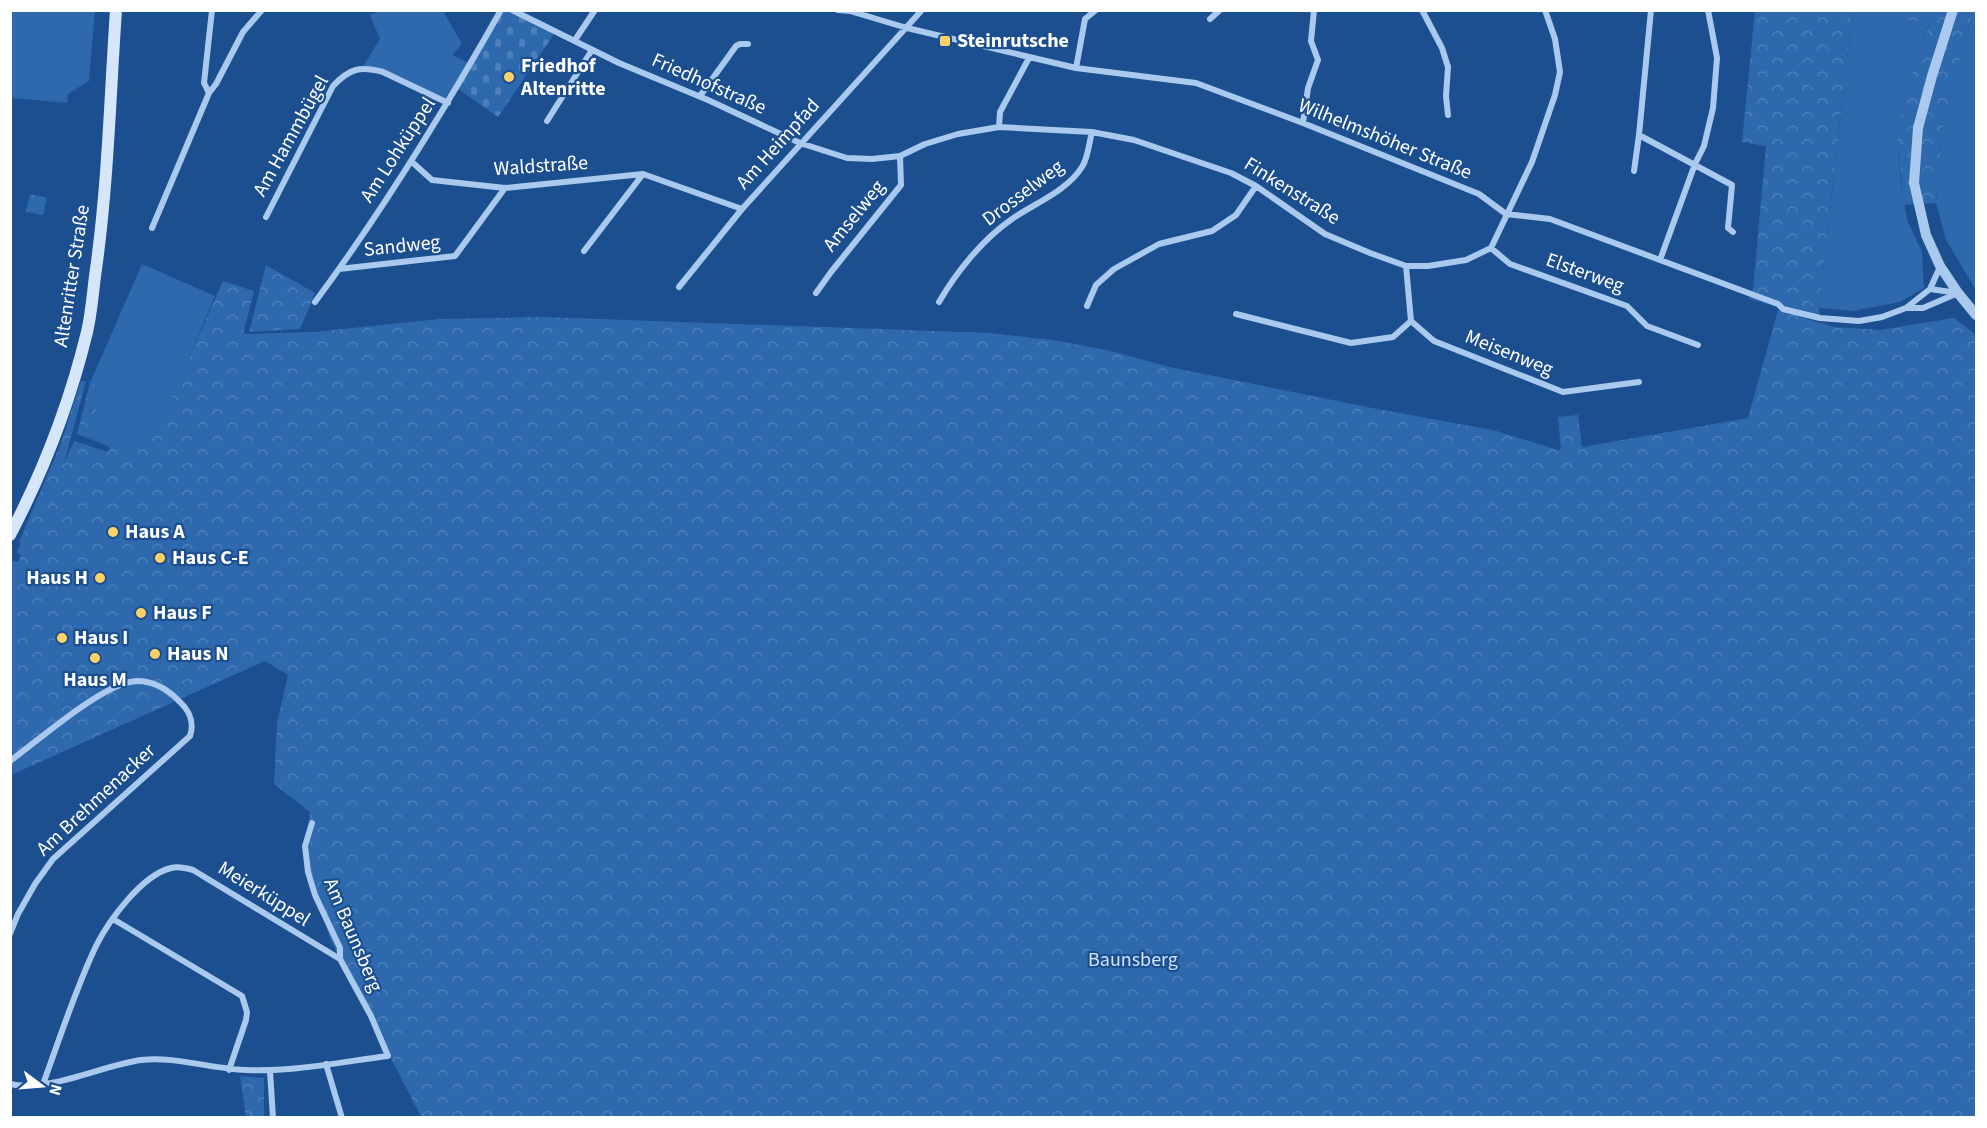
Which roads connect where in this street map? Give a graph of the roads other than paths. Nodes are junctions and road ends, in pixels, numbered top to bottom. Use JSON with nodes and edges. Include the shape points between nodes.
{"nodes":[{"id":1,"x":116,"y":10,"type":"edge"},
{"id":2,"x":212,"y":10,"type":"edge"},
{"id":3,"x":262,"y":10,"type":"edge"},
{"id":4,"x":501,"y":10,"type":"edge"},
{"id":5,"x":512,"y":10,"type":"edge"},
{"id":6,"x":595,"y":10,"type":"edge"},
{"id":7,"x":838,"y":10,"type":"edge"},
{"id":8,"x":922,"y":10,"type":"edge"},
{"id":9,"x":1096,"y":10,"type":"edge"},
{"id":10,"x":1220,"y":10,"type":"edge"},
{"id":11,"x":1314,"y":10,"type":"edge"},
{"id":12,"x":1422,"y":10,"type":"edge"},
{"id":13,"x":1545,"y":10,"type":"edge"},
{"id":14,"x":1651,"y":10,"type":"edge"},
{"id":15,"x":1708,"y":10,"type":"edge"},
{"id":16,"x":1953,"y":10,"type":"edge"},
{"id":17,"x":1210,"y":20,"type":"dead end"},
{"id":18,"x":907,"y":28,"type":"junction"},
{"id":19,"x":575,"y":40,"type":"junction"},
{"id":20,"x":748,"y":44,"type":"dead end"},
{"id":21,"x":592,"y":50,"type":"junction"},
{"id":22,"x":1029,"y":58,"type":"junction"},
{"id":23,"x":1076,"y":68,"type":"junction"},
{"id":24,"x":209,"y":93,"type":"junction"},
{"id":25,"x":700,"y":96,"type":"junction"},
{"id":26,"x":448,"y":103,"type":"junction"},
{"id":27,"x":1448,"y":115,"type":"dead end"},
{"id":28,"x":547,"y":121,"type":"dead end"},
{"id":29,"x":1303,"y":123,"type":"junction"},
{"id":30,"x":999,"y":127,"type":"junction"},
{"id":31,"x":1092,"y":132,"type":"junction"},
{"id":32,"x":1640,"y":135,"type":"junction"},
{"id":33,"x":800,"y":143,"type":"junction"},
{"id":34,"x":900,"y":156,"type":"junction"},
{"id":35,"x":848,"y":158,"type":"joint"},
{"id":36,"x":412,"y":162,"type":"junction"},
{"id":37,"x":1695,"y":164,"type":"junction"},
{"id":38,"x":1634,"y":171,"type":"dead end"},
{"id":39,"x":643,"y":174,"type":"junction"},
{"id":40,"x":1256,"y":186,"type":"junction"},
{"id":41,"x":506,"y":188,"type":"junction"},
{"id":42,"x":742,"y":209,"type":"junction"},
{"id":43,"x":1506,"y":214,"type":"junction"},
{"id":44,"x":266,"y":218,"type":"dead end"},
{"id":45,"x":152,"y":228,"type":"dead end"},
{"id":46,"x":1733,"y":232,"type":"dead end"},
{"id":47,"x":1491,"y":248,"type":"junction"},
{"id":48,"x":584,"y":251,"type":"dead end"},
{"id":49,"x":1660,"y":260,"type":"junction"},
{"id":50,"x":1406,"y":266,"type":"junction"},
{"id":51,"x":1940,"y":266,"type":"junction"},
{"id":52,"x":339,"y":269,"type":"junction"},
{"id":53,"x":679,"y":287,"type":"dead end"},
{"id":54,"x":1930,"y":289,"type":"junction"},
{"id":55,"x":816,"y":293,"type":"dead end"},
{"id":56,"x":1958,"y":293,"type":"junction"},
{"id":57,"x":315,"y":302,"type":"dead end"},
{"id":58,"x":939,"y":302,"type":"dead end"},
{"id":59,"x":1087,"y":306,"type":"dead end"},
{"id":60,"x":1906,"y":308,"type":"junction"},
{"id":61,"x":1236,"y":314,"type":"dead end"},
{"id":62,"x":1977,"y":315,"type":"edge"},
{"id":63,"x":1411,"y":321,"type":"junction"},
{"id":64,"x":1698,"y":345,"type":"dead end"},
{"id":65,"x":1639,"y":382,"type":"dead end"},
{"id":66,"x":10,"y":535,"type":"edge"},
{"id":67,"x":10,"y":761,"type":"edge"},
{"id":68,"x":312,"y":823,"type":"dead end"},
{"id":69,"x":113,"y":919,"type":"junction"},
{"id":70,"x":10,"y":934,"type":"edge"},
{"id":71,"x":340,"y":959,"type":"junction"},
{"id":72,"x":326,"y":1064,"type":"junction"},
{"id":73,"x":229,"y":1070,"type":"junction"},
{"id":74,"x":270,"y":1071,"type":"junction"},
{"id":75,"x":10,"y":1084,"type":"edge"},
{"id":76,"x":43,"y":1084,"type":"junction"},
{"id":77,"x":273,"y":1118,"type":"edge"},
{"id":78,"x":342,"y":1118,"type":"edge"}],
"edges":[{"from":1,"to":66,"type":"main road","name":"Altenritter Straße","via":[[103,220],[88,330],[62,418]]},
{"from":2,"to":24,"type":"street","via":[[204,82]]},
{"from":3,"to":24,"type":"street","via":[[243,32]]},
{"from":4,"to":26,"type":"street","name":"Am Lohküppel"},
{"from":5,"to":19,"type":"street","name":"Friedhofstraße"},
{"from":6,"to":19,"type":"street"},
{"from":7,"to":18,"type":"street","name":"Wilhelmshöher Straße"},
{"from":8,"to":18,"type":"street"},
{"from":9,"to":23,"type":"street","via":[[1085,19]]},
{"from":10,"to":17,"type":"street"},
{"from":11,"to":29,"type":"street","via":[[1311,41],[1318,60],[1308,88]]},
{"from":12,"to":27,"type":"street","via":[[1448,68]]},
{"from":13,"to":43,"type":"street","via":[[1560,72],[1532,162]]},
{"from":14,"to":32,"type":"street"},
{"from":15,"to":37,"type":"street","via":[[1717,58],[1713,108],[1704,146]]},
{"from":16,"to":51,"type":"street","via":[[1918,128],[1914,183],[1926,235]]},
{"from":18,"to":22,"type":"street","name":"Wilhelmshöher Straße"},
{"from":18,"to":33,"type":"street","name":"Am Heimpfad"},
{"from":19,"to":21,"type":"street","name":"Friedhofstraße"},
{"from":20,"to":25,"type":"street","via":[[736,46]]},
{"from":21,"to":25,"type":"street","name":"Friedhofstraße"},
{"from":21,"to":28,"type":"street"},
{"from":22,"to":23,"type":"street","name":"Wilhelmshöher Straße"},
{"from":22,"to":30,"type":"street","via":[[1000,112]]},
{"from":23,"to":29,"type":"street","name":"Wilhelmshöher Straße","via":[[1196,83]]},
{"from":24,"to":45,"type":"street"},
{"from":25,"to":33,"type":"street","name":"Friedhofstraße"},
{"from":26,"to":36,"type":"street","name":"Am Lohküppel"},
{"from":26,"to":44,"type":"street","name":"Am Hammbügel","via":[[372,69],[362,68],[341,78],[333,86]]},
{"from":29,"to":43,"type":"street","name":"Wilhelmshöher Straße","via":[[1479,194]]},
{"from":30,"to":31,"type":"street","name":"Finkenstraße"},
{"from":30,"to":34,"type":"street","name":"Finkenstraße","via":[[958,134]]},
{"from":31,"to":40,"type":"street","name":"Finkenstraße","via":[[1134,140],[1231,173]]},
{"from":31,"to":58,"type":"street","name":"Drosselweg","via":[[1084,166],[1072,181],[1010,220],[952,281]]},
{"from":32,"to":37,"type":"street"},
{"from":32,"to":38,"type":"street"},
{"from":33,"to":35,"type":"street","name":"Friedhofstraße"},
{"from":33,"to":42,"type":"street","name":"Am Heimpfad"},
{"from":34,"to":35,"type":"street","name":"Finkenstraße"},
{"from":34,"to":55,"type":"street","name":"Amselweg","via":[[901,185]]},
{"from":36,"to":41,"type":"street","name":"Waldstraße","via":[[432,180]]},
{"from":36,"to":52,"type":"street","name":"Am Lohküppel"},
{"from":37,"to":46,"type":"street","via":[[1732,185],[1728,228]]},
{"from":37,"to":49,"type":"street"},
{"from":39,"to":41,"type":"street","name":"Waldstraße"},
{"from":39,"to":42,"type":"street","name":"Waldstraße"},
{"from":39,"to":48,"type":"street"},
{"from":40,"to":50,"type":"street","name":"Finkenstraße","via":[[1325,234]]},
{"from":40,"to":59,"type":"street","via":[[1236,215],[1212,231],[1159,244],[1114,269],[1096,285]]},
{"from":41,"to":52,"type":"street","name":"Sandweg","via":[[455,256]]},
{"from":42,"to":53,"type":"street","name":"Am Heimpfad"},
{"from":43,"to":47,"type":"street"},
{"from":43,"to":49,"type":"street","via":[[1550,219]]},
{"from":47,"to":50,"type":"street","name":"Finkenstraße","via":[[1466,260]]},
{"from":47,"to":64,"type":"street","name":"Elsterweg","via":[[1510,264],[1627,306],[1647,326]]},
{"from":49,"to":60,"type":"street","via":[[1783,309],[1820,318],[1859,321]]},
{"from":50,"to":63,"type":"street"},
{"from":51,"to":54,"type":"street"},
{"from":51,"to":56,"type":"street"},
{"from":52,"to":57,"type":"street","name":"Am Lohküppel"},
{"from":54,"to":56,"type":"street"},
{"from":54,"to":60,"type":"street"},
{"from":56,"to":60,"type":"street","via":[[1923,308]]},
{"from":56,"to":62,"type":"street"},
{"from":61,"to":63,"type":"street","via":[[1351,343],[1393,337]]},
{"from":63,"to":65,"type":"street","name":"Meisenweg","via":[[1434,341],[1563,392]]},
{"from":67,"to":70,"type":"street","name":"Am Brehmenacker","via":[[109,690],[135,681],[161,687],[191,717],[189,736],[53,859],[29,894]]},
{"from":68,"to":71,"type":"street","name":"Am Baunsberg","via":[[305,846],[308,872]]},
{"from":69,"to":71,"type":"street","name":"Meierküppel","via":[[152,877],[176,867],[194,870]]},
{"from":69,"to":73,"type":"street","via":[[242,996],[246,1020]]},
{"from":69,"to":76,"type":"street","via":[[97,945]]},
{"from":71,"to":72,"type":"street","name":"Am Baunsberg","via":[[388,1056]]},
{"from":72,"to":74,"type":"street"},
{"from":72,"to":78,"type":"street"},
{"from":73,"to":74,"type":"street"},
{"from":73,"to":76,"type":"street","via":[[141,1060]]},
{"from":74,"to":77,"type":"street"},
{"from":75,"to":76,"type":"street"}]}
